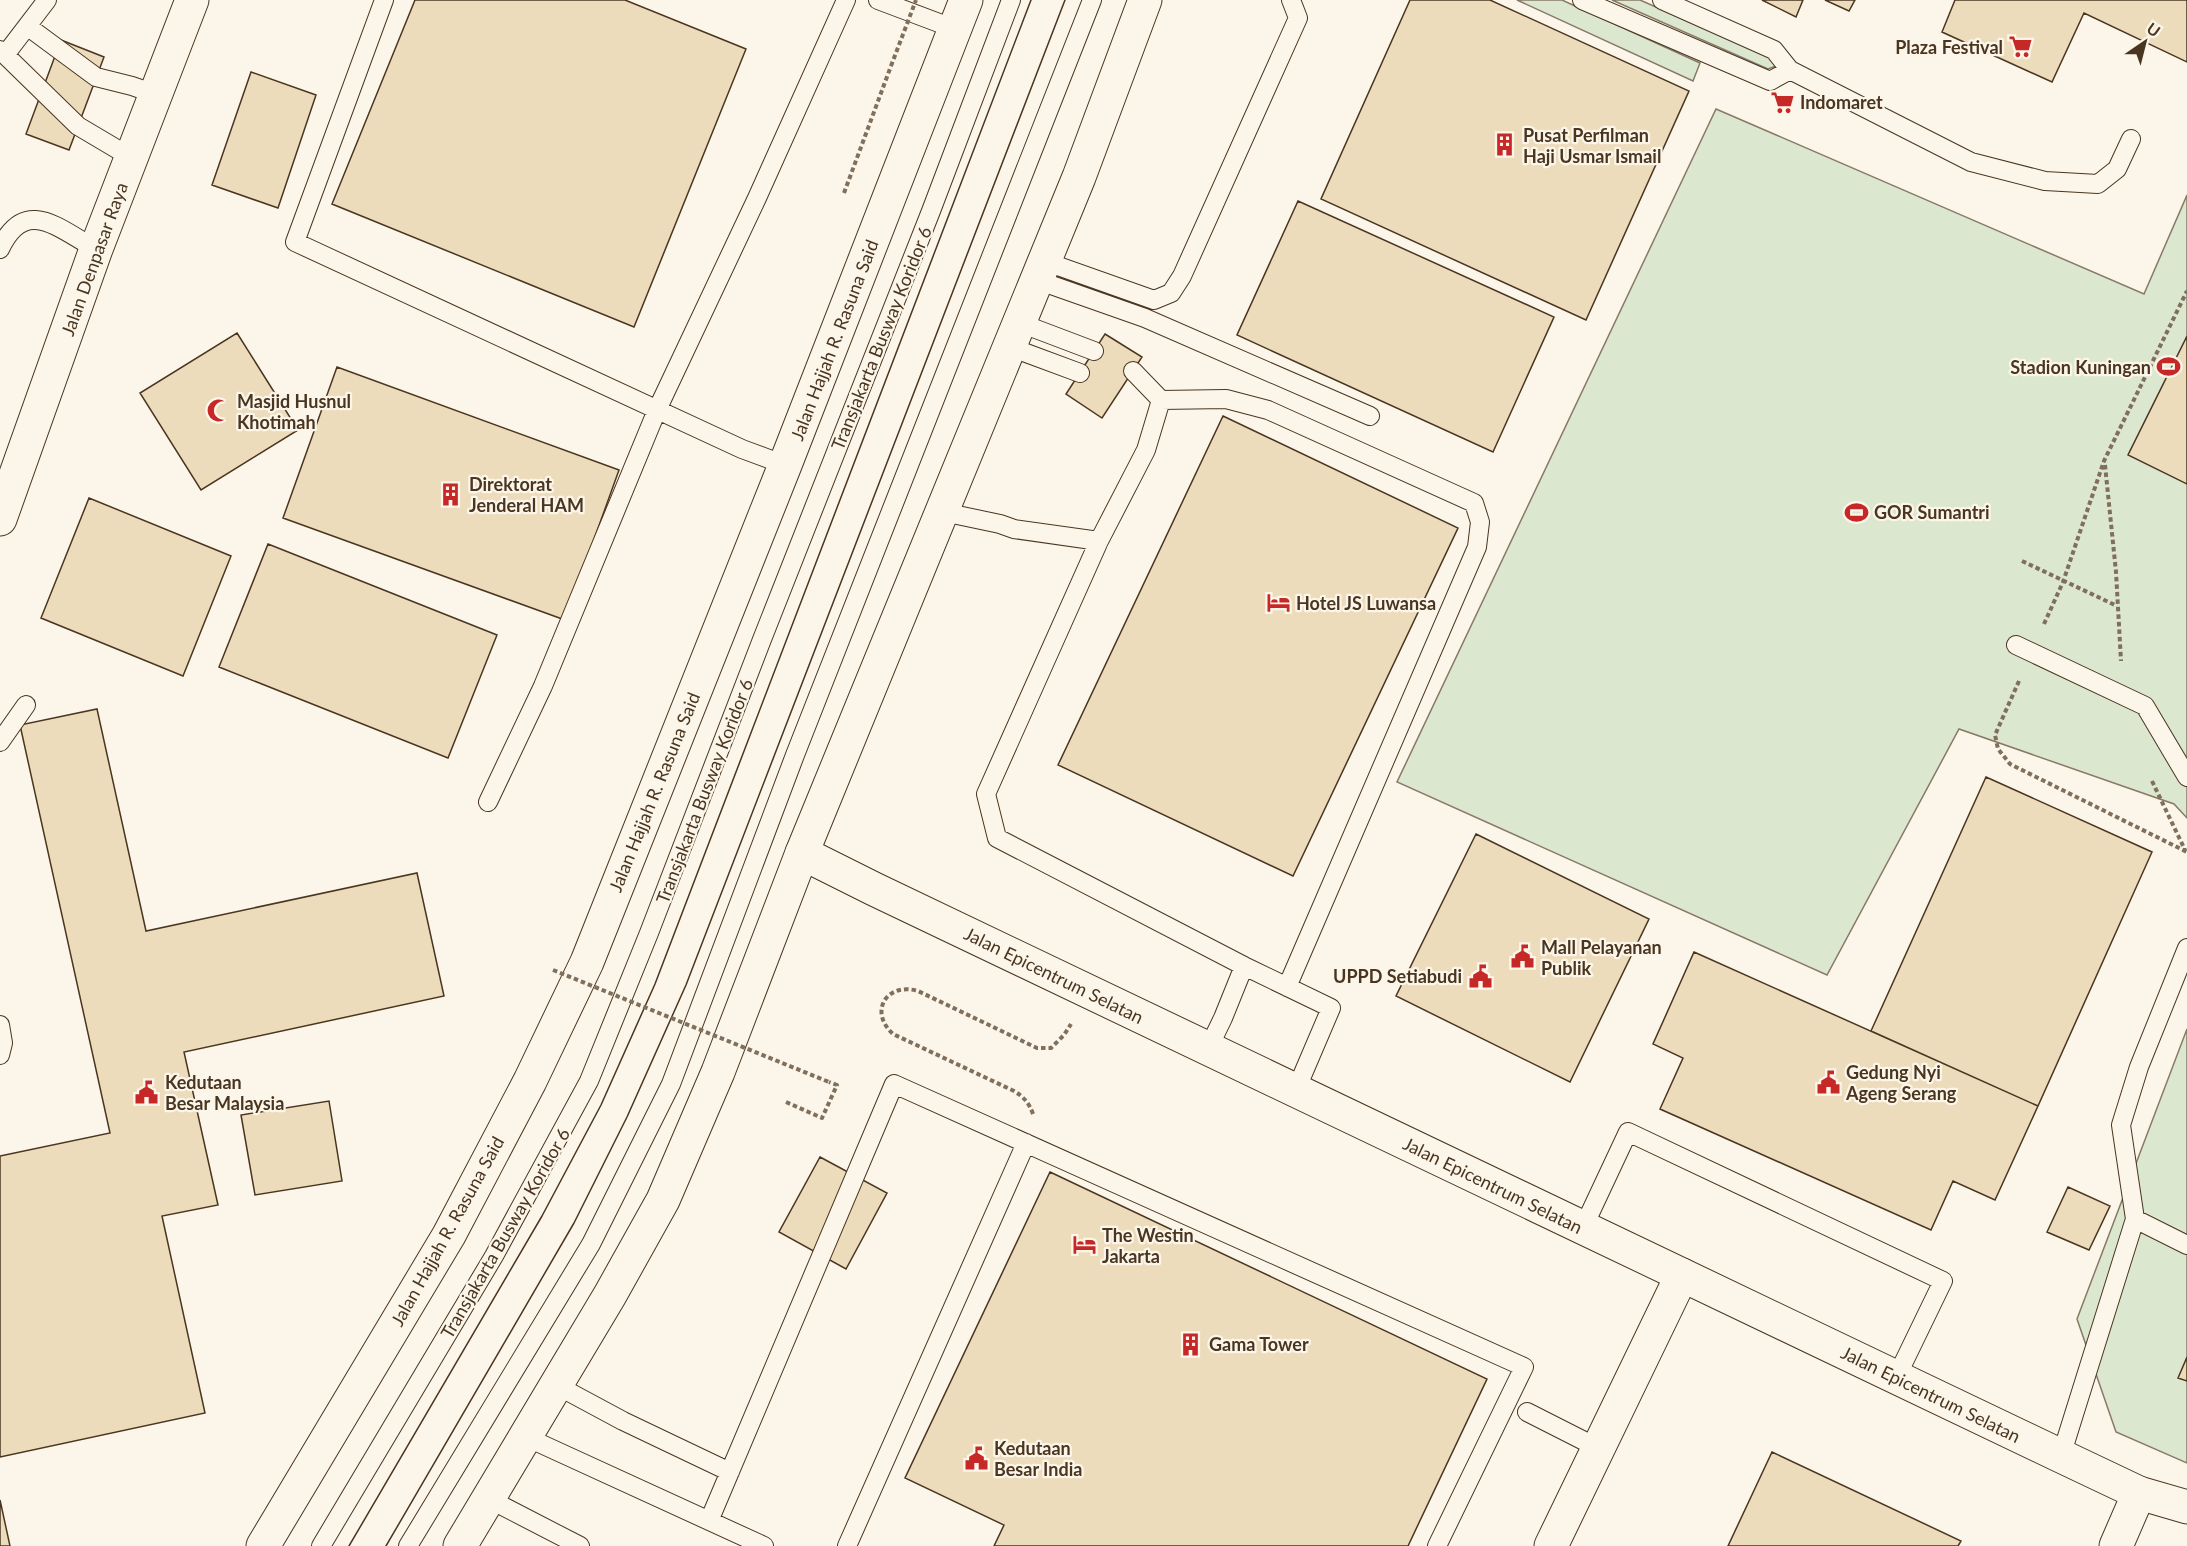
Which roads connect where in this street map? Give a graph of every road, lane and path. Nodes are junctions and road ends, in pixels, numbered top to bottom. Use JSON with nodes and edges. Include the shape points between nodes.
{"nodes":[{"id":1,"x":47,"y":0,"type":"edge"},
{"id":2,"x":192,"y":0,"type":"edge"},
{"id":3,"x":384,"y":0,"type":"edge"},
{"id":4,"x":846,"y":0,"type":"edge"},
{"id":5,"x":878,"y":0,"type":"edge"},
{"id":6,"x":916,"y":0,"type":"edge"},
{"id":7,"x":1011,"y":0,"type":"edge"},
{"id":8,"x":1092,"y":0,"type":"edge"},
{"id":9,"x":1145,"y":0,"type":"edge"},
{"id":10,"x":1291,"y":0,"type":"edge"},
{"id":11,"x":1582,"y":0,"type":"edge"},
{"id":12,"x":1662,"y":0,"type":"edge"},
{"id":13,"x":961,"y":15,"type":"edge"},
{"id":14,"x":27,"y":26,"type":"junction"},
{"id":15,"x":2,"y":52,"type":"edge"},
{"id":16,"x":1790,"y":70,"type":"junction"},
{"id":17,"x":155,"y":94,"type":"junction"},
{"id":18,"x":2131,"y":139,"type":"dead end"},
{"id":19,"x":132,"y":158,"type":"junction"},
{"id":20,"x":844,"y":193,"type":"dead end"},
{"id":21,"x":0,"y":249,"type":"edge"},
{"id":22,"x":96,"y":249,"type":"junction"},
{"id":23,"x":1040,"y":270,"type":"junction"},
{"id":24,"x":2187,"y":291,"type":"edge"},
{"id":25,"x":1015,"y":335,"type":"junction"},
{"id":26,"x":1094,"y":351,"type":"dead end"},
{"id":27,"x":1133,"y":371,"type":"dead end"},
{"id":28,"x":1080,"y":373,"type":"dead end"},
{"id":29,"x":1161,"y":400,"type":"junction"},
{"id":30,"x":657,"y":410,"type":"junction"},
{"id":31,"x":1370,"y":416,"type":"dead end"},
{"id":32,"x":785,"y":465,"type":"junction"},
{"id":33,"x":943,"y":512,"type":"junction"},
{"id":34,"x":0,"y":519,"type":"edge"},
{"id":35,"x":1099,"y":541,"type":"junction"},
{"id":36,"x":2022,"y":561,"type":"dead end"},
{"id":37,"x":2117,"y":606,"type":"junction"},
{"id":38,"x":2016,"y":645,"type":"dead end"},
{"id":39,"x":2127,"y":698,"type":"junction"},
{"id":40,"x":26,"y":705,"type":"dead end"},
{"id":41,"x":0,"y":742,"type":"edge"},
{"id":42,"x":2151,"y":777,"type":"dead end"},
{"id":43,"x":2187,"y":777,"type":"edge"},
{"id":44,"x":488,"y":802,"type":"dead end"},
{"id":45,"x":2185,"y":850,"type":"dead end"},
{"id":46,"x":802,"y":853,"type":"junction"},
{"id":47,"x":2187,"y":948,"type":"edge"},
{"id":48,"x":1244,"y":966,"type":"junction"},
{"id":49,"x":553,"y":970,"type":"dead end"},
{"id":50,"x":1287,"y":987,"type":"junction"},
{"id":51,"x":1090,"y":993,"type":"junction"},
{"id":52,"x":0,"y":1025,"type":"edge"},
{"id":53,"x":1208,"y":1049,"type":"junction"},
{"id":54,"x":0,"y":1055,"type":"edge"},
{"id":55,"x":1296,"y":1090,"type":"junction"},
{"id":56,"x":786,"y":1102,"type":"dead end"},
{"id":57,"x":1026,"y":1143,"type":"junction"},
{"id":58,"x":2135,"y":1219,"type":"junction"},
{"id":59,"x":1583,"y":1228,"type":"junction"},
{"id":60,"x":2187,"y":1245,"type":"edge"},
{"id":61,"x":1682,"y":1275,"type":"junction"},
{"id":62,"x":1896,"y":1378,"type":"junction"},
{"id":63,"x":556,"y":1385,"type":"junction"},
{"id":64,"x":1527,"y":1412,"type":"dead end"},
{"id":65,"x":526,"y":1437,"type":"junction"},
{"id":66,"x":1598,"y":1448,"type":"junction"},
{"id":67,"x":2061,"y":1456,"type":"junction"},
{"id":68,"x":730,"y":1472,"type":"junction"},
{"id":69,"x":2139,"y":1493,"type":"junction"},
{"id":70,"x":487,"y":1498,"type":"junction"},
{"id":71,"x":2187,"y":1507,"type":"edge"},
{"id":72,"x":709,"y":1521,"type":"junction"},
{"id":73,"x":268,"y":1544,"type":"edge"},
{"id":74,"x":321,"y":1546,"type":"edge"},
{"id":75,"x":408,"y":1546,"type":"edge"},
{"id":76,"x":460,"y":1546,"type":"edge"},
{"id":77,"x":580,"y":1546,"type":"edge"},
{"id":78,"x":764,"y":1546,"type":"edge"},
{"id":79,"x":847,"y":1546,"type":"edge"},
{"id":80,"x":1437,"y":1546,"type":"edge"},
{"id":81,"x":1551,"y":1546,"type":"edge"},
{"id":82,"x":2116,"y":1546,"type":"edge"}],
"edges":[{"from":1,"to":14,"type":"lane"},
{"from":2,"to":17,"type":"main road","name":"Jalan Denpasar Raya"},
{"from":3,"to":30,"type":"lane","via":[[295,242]]},
{"from":4,"to":30,"type":"lane"},
{"from":5,"to":13,"type":"lane"},
{"from":6,"to":20,"type":"path","bridge":true},
{"from":7,"to":74,"type":"lane","name":"Transjakarta Busway Koridor 6","via":[[650,933],[589,1081],[494,1256]]},
{"from":8,"to":75,"type":"lane","via":[[795,755],[671,1084],[591,1244]]},
{"from":9,"to":23,"type":"main road"},
{"from":10,"to":23,"type":"lane","via":[[1298,18],[1172,294],[1154,300]]},
{"from":11,"to":16,"type":"lane","via":[[1770,81]]},
{"from":12,"to":16,"type":"lane","via":[[1774,50]]},
{"from":13,"to":32,"type":"main road","name":"Jalan Hajjah R. Rasuna Said"},
{"from":14,"to":15,"type":"lane"},
{"from":14,"to":17,"type":"lane","via":[[96,77]]},
{"from":15,"to":19,"type":"lane","via":[[78,126]]},
{"from":16,"to":18,"type":"lane","via":[[1971,162],[2045,181],[2098,184],[2117,169]]},
{"from":17,"to":19,"type":"main road","name":"Jalan Denpasar Raya"},
{"from":19,"to":22,"type":"main road","name":"Jalan Denpasar Raya"},
{"from":21,"to":22,"type":"lane","via":[[21,221],[33,218]]},
{"from":22,"to":34,"type":"main road","name":"Jalan Denpasar Raya"},
{"from":23,"to":25,"type":"main road"},
{"from":23,"to":31,"type":"lane"},
{"from":24,"to":37,"type":"path","via":[[2104,461]]},
{"from":25,"to":26,"type":"lane"},
{"from":25,"to":28,"type":"lane"},
{"from":25,"to":33,"type":"main road"},
{"from":27,"to":29,"type":"lane"},
{"from":29,"to":35,"type":"lane","via":[[1146,450]]},
{"from":29,"to":50,"type":"lane","via":[[1226,399],[1268,410],[1474,503],[1480,522],[1477,547]]},
{"from":30,"to":32,"type":"lane"},
{"from":30,"to":44,"type":"lane","via":[[543,687]]},
{"from":32,"to":73,"type":"main road","name":"Jalan Hajjah R. Rasuna Said","via":[[587,962],[449,1235]]},
{"from":33,"to":35,"type":"lane","via":[[1014,529]]},
{"from":33,"to":46,"type":"main road"},
{"from":35,"to":48,"type":"lane","via":[[986,794],[997,838]]},
{"from":36,"to":37,"type":"path"},
{"from":37,"to":39,"type":"path"},
{"from":38,"to":39,"type":"lane"},
{"from":39,"to":43,"type":"lane","via":[[2145,706]]},
{"from":40,"to":41,"type":"lane"},
{"from":42,"to":45,"type":"path"},
{"from":46,"to":51,"type":"main road","name":"Jalan Epicentrum Selatan"},
{"from":46,"to":63,"type":"main road","via":[[718,1072],[663,1200]]},
{"from":47,"to":58,"type":"lane","via":[[2139,1067],[2121,1125]]},
{"from":48,"to":50,"type":"lane"},
{"from":48,"to":53,"type":"lane"},
{"from":49,"to":56,"type":"path","bridge":true,"via":[[837,1085],[822,1118]]},
{"from":50,"to":55,"type":"lane","via":[[1331,1008]]},
{"from":51,"to":53,"type":"main road","name":"Jalan Epicentrum Selatan"},
{"from":51,"to":57,"type":"path","via":[[1064,1035],[1051,1048],[1037,1048],[909,988],[890,994],[884,1002],[882,1019],[893,1034],[1023,1097],[1033,1115]]},
{"from":52,"to":54,"type":"lane"},
{"from":53,"to":55,"type":"main road","name":"Jalan Epicentrum Selatan"},
{"from":55,"to":59,"type":"main road","name":"Jalan Epicentrum Selatan"},
{"from":57,"to":68,"type":"lane","via":[[894,1084]]},
{"from":57,"to":79,"type":"lane"},
{"from":57,"to":80,"type":"lane","via":[[1524,1367]]},
{"from":58,"to":60,"type":"lane"},
{"from":58,"to":67,"type":"lane"},
{"from":59,"to":61,"type":"main road","name":"Jalan Epicentrum Selatan"},
{"from":59,"to":62,"type":"lane","via":[[1628,1132],[1943,1281]]},
{"from":61,"to":62,"type":"main road","name":"Jalan Epicentrum Selatan"},
{"from":61,"to":66,"type":"main road"},
{"from":62,"to":67,"type":"main road","name":"Jalan Epicentrum Selatan"},
{"from":63,"to":65,"type":"main road"},
{"from":63,"to":68,"type":"lane"},
{"from":64,"to":66,"type":"lane"},
{"from":65,"to":70,"type":"main road"},
{"from":65,"to":72,"type":"lane"},
{"from":66,"to":81,"type":"main road"},
{"from":67,"to":69,"type":"main road","name":"Jalan Epicentrum Selatan"},
{"from":68,"to":72,"type":"lane"},
{"from":69,"to":71,"type":"main road","name":"Jalan Epicentrum Selatan"},
{"from":69,"to":82,"type":"main road"},
{"from":70,"to":76,"type":"main road"},
{"from":70,"to":77,"type":"lane"},
{"from":72,"to":78,"type":"lane"}]}
